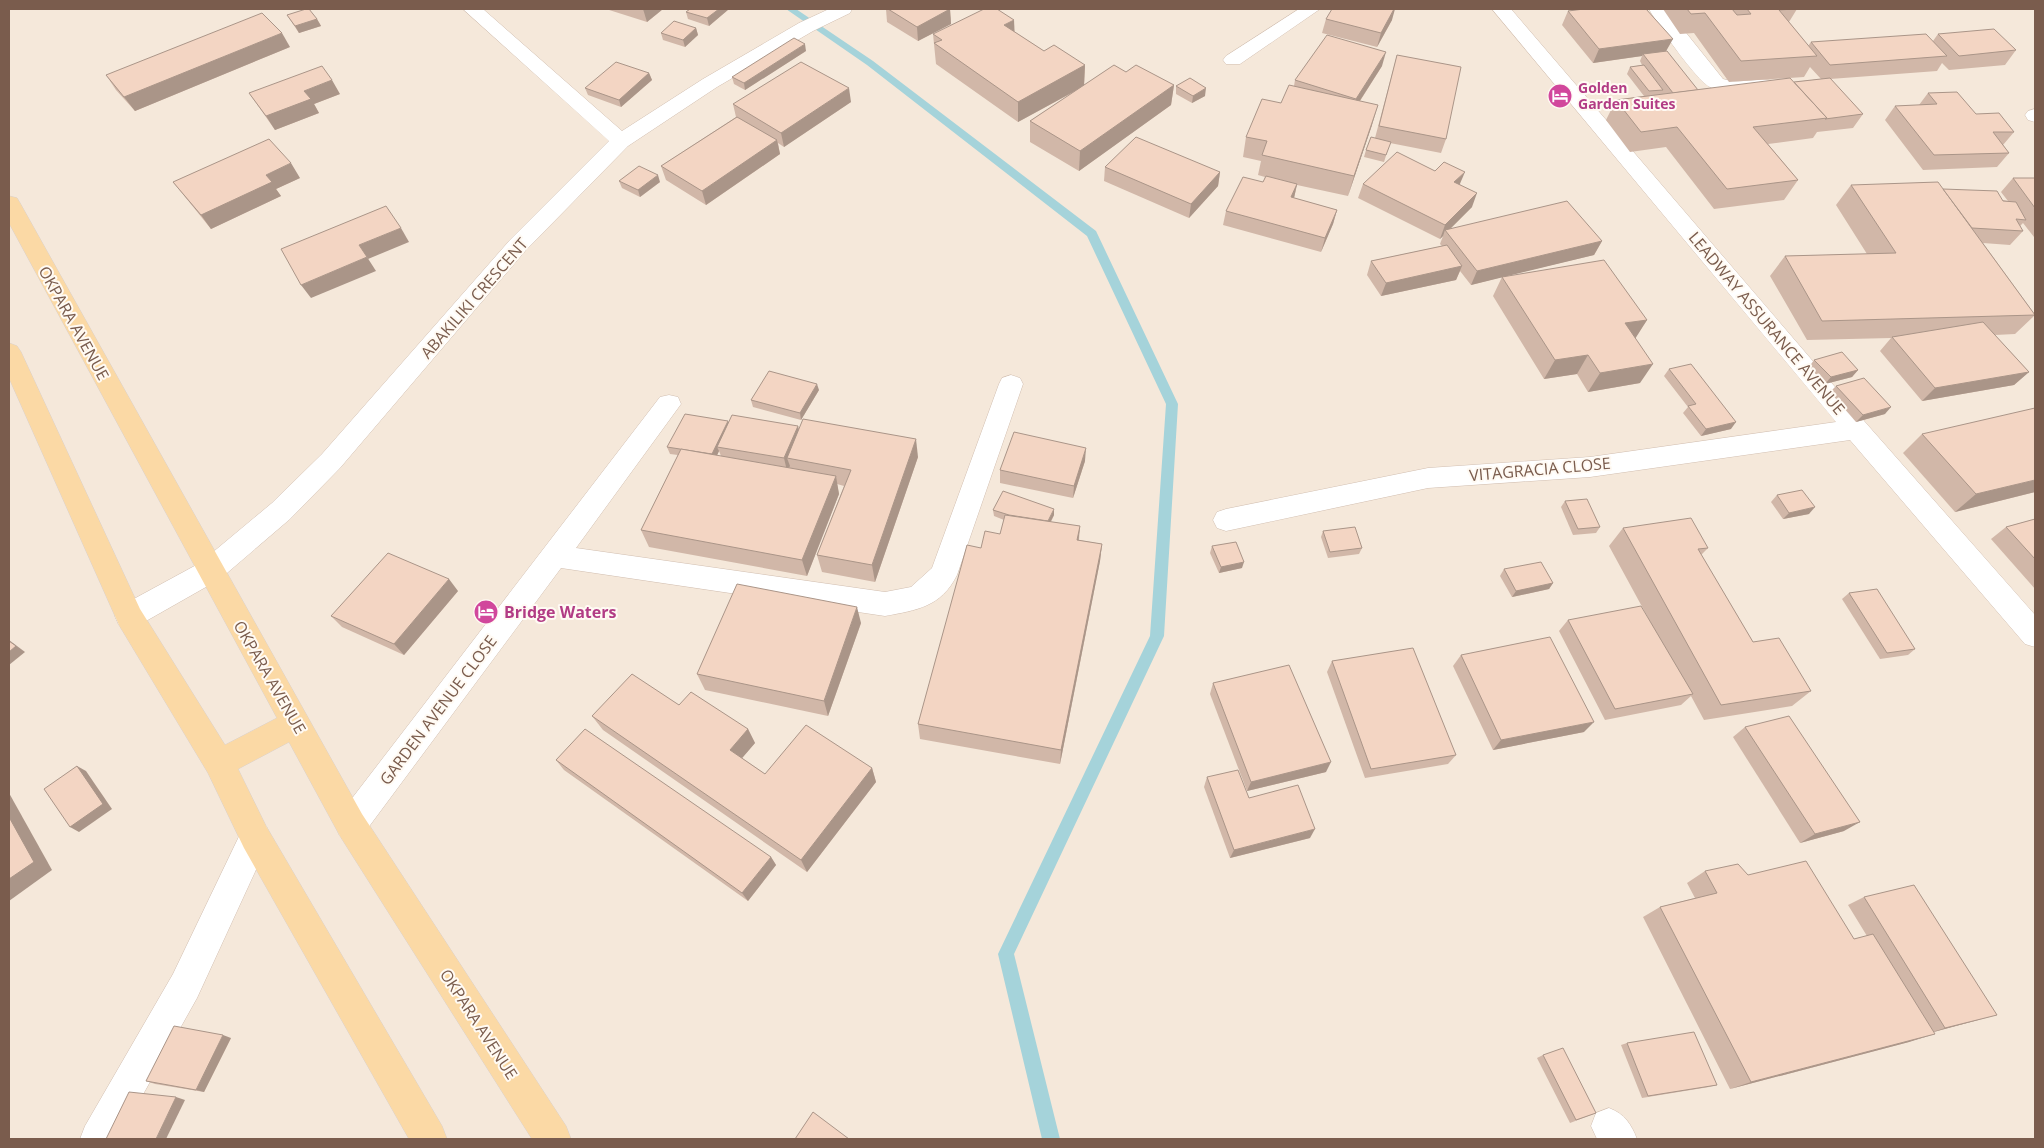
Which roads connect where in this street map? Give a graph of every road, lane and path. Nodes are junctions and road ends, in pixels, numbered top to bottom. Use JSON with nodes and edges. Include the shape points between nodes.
{"nodes":[{"id":1,"x":472,"y":9,"type":"edge"},
{"id":2,"x":1311,"y":9,"type":"edge"},
{"id":3,"x":1500,"y":9,"type":"edge"},
{"id":4,"x":1658,"y":9,"type":"edge"},
{"id":5,"x":836,"y":12,"type":"edge"},
{"id":6,"x":1233,"y":60,"type":"dead end"},
{"id":7,"x":1790,"y":83,"type":"edge"},
{"id":8,"x":621,"y":141,"type":"junction"},
{"id":9,"x":9,"y":203,"type":"edge"},
{"id":10,"x":9,"y":352,"type":"edge"},
{"id":11,"x":1011,"y":384,"type":"dead end"},
{"id":12,"x":669,"y":404,"type":"dead end"},
{"id":13,"x":1856,"y":429,"type":"junction"},
{"id":14,"x":1226,"y":520,"type":"dead end"},
{"id":15,"x":556,"y":556,"type":"junction"},
{"id":16,"x":210,"y":572,"type":"junction"},
{"id":17,"x":129,"y":616,"type":"junction"},
{"id":18,"x":2035,"y":635,"type":"edge"},
{"id":19,"x":297,"y":723,"type":"junction"},
{"id":20,"x":220,"y":763,"type":"junction"},
{"id":21,"x":351,"y":825,"type":"junction"},
{"id":22,"x":255,"y":837,"type":"junction"},
{"id":23,"x":98,"y":1139,"type":"edge"},
{"id":24,"x":429,"y":1139,"type":"edge"},
{"id":25,"x":553,"y":1139,"type":"edge"}],
"edges":[{"from":1,"to":8,"type":"street"},
{"from":2,"to":6,"type":"street"},
{"from":3,"to":13,"type":"street","name":"LEADWAY ASSURANCE AVENUE"},
{"from":4,"to":7,"type":"street","via":[[1715,83],[1738,88]]},
{"from":5,"to":8,"type":"street","name":"ABAKILIKI CRESCENT","via":[[710,83]]},
{"from":8,"to":16,"type":"street","name":"ABAKILIKI CRESCENT","via":[[518,246],[330,461],[281,511]]},
{"from":9,"to":16,"type":"main road","name":"OKPARA AVENUE"},
{"from":10,"to":17,"type":"main road"},
{"from":11,"to":15,"type":"street","via":[[943,575],[919,598],[884,604]]},
{"from":12,"to":15,"type":"street","name":"GARDEN AVENUE CLOSE"},
{"from":13,"to":14,"type":"street","name":"VITAGRACIA CLOSE","via":[[1590,467],[1428,478]]},
{"from":13,"to":18,"type":"street","name":"LEADWAY ASSURANCE AVENUE"},
{"from":15,"to":21,"type":"street","name":"GARDEN AVENUE CLOSE"},
{"from":16,"to":17,"type":"street","name":"ABAKILIKI CRESCENT"},
{"from":16,"to":19,"type":"main road","name":"OKPARA AVENUE"},
{"from":17,"to":20,"type":"main road"},
{"from":19,"to":20,"type":"main road"},
{"from":19,"to":21,"type":"main road","name":"OKPARA AVENUE"},
{"from":20,"to":22,"type":"main road"},
{"from":21,"to":25,"type":"main road","name":"OKPARA AVENUE"},
{"from":22,"to":23,"type":"street","via":[[186,986]]},
{"from":22,"to":24,"type":"main road"}]}
